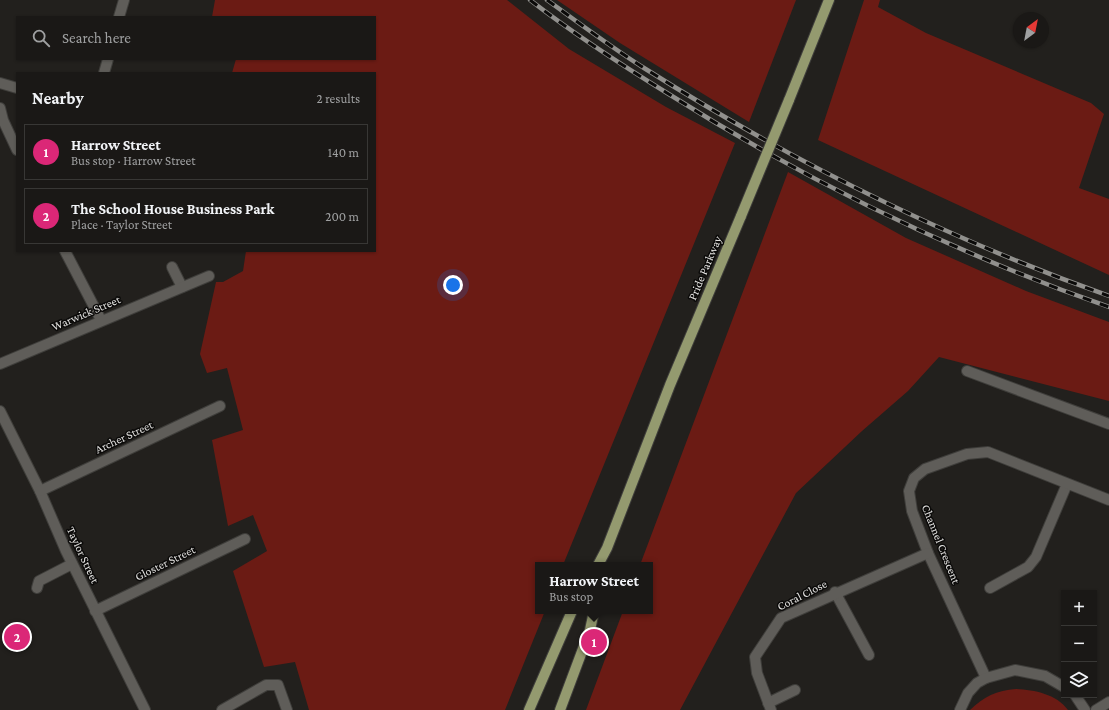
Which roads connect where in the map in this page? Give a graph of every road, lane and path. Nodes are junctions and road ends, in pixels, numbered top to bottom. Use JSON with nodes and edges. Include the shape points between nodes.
{"nodes":[{"id":1,"x":124,"y":0,"type":"edge"},
{"id":2,"x":829,"y":0,"type":"edge"},
{"id":3,"x":119,"y":16,"type":"edge"},
{"id":4,"x":108,"y":60,"type":"edge"},
{"id":5,"x":104,"y":72,"type":"edge"},
{"id":6,"x":0,"y":83,"type":"edge"},
{"id":7,"x":16,"y":88,"type":"edge"},
{"id":8,"x":0,"y":108,"type":"edge"},
{"id":9,"x":16,"y":148,"type":"edge"},
{"id":10,"x":66,"y":252,"type":"edge"},
{"id":11,"x":172,"y":268,"type":"dead end"},
{"id":12,"x":209,"y":276,"type":"dead end"},
{"id":13,"x":182,"y":287,"type":"junction"},
{"id":14,"x":101,"y":320,"type":"junction"},
{"id":15,"x":0,"y":364,"type":"edge"},
{"id":16,"x":967,"y":371,"type":"dead end"},
{"id":17,"x":220,"y":406,"type":"dead end"},
{"id":18,"x":0,"y":411,"type":"edge"},
{"id":19,"x":1109,"y":424,"type":"edge"},
{"id":20,"x":1067,"y":484,"type":"junction"},
{"id":21,"x":40,"y":491,"type":"junction"},
{"id":22,"x":1109,"y":500,"type":"edge"},
{"id":23,"x":245,"y":539,"type":"dead end"},
{"id":24,"x":607,"y":548,"type":"junction"},
{"id":25,"x":928,"y":552,"type":"junction"},
{"id":26,"x":600,"y":562,"type":"edge"},
{"id":27,"x":605,"y":562,"type":"edge"},
{"id":28,"x":72,"y":564,"type":"junction"},
{"id":29,"x":37,"y":588,"type":"dead end"},
{"id":30,"x":990,"y":588,"type":"dead end"},
{"id":31,"x":836,"y":592,"type":"junction"},
{"id":32,"x":95,"y":611,"type":"junction"},
{"id":33,"x":571,"y":614,"type":"edge"},
{"id":34,"x":593,"y":614,"type":"edge"},
{"id":35,"x":869,"y":655,"type":"dead end"},
{"id":36,"x":986,"y":678,"type":"junction"},
{"id":37,"x":1061,"y":685,"type":"edge"},
{"id":38,"x":795,"y":690,"type":"dead end"},
{"id":39,"x":1077,"y":698,"type":"edge"},
{"id":40,"x":1109,"y":702,"type":"edge"},
{"id":41,"x":769,"y":706,"type":"edge"},
{"id":42,"x":146,"y":710,"type":"edge"},
{"id":43,"x":222,"y":710,"type":"edge"},
{"id":44,"x":287,"y":710,"type":"edge"},
{"id":45,"x":529,"y":710,"type":"edge"},
{"id":46,"x":560,"y":710,"type":"edge"},
{"id":47,"x":960,"y":710,"type":"edge"},
{"id":48,"x":1085,"y":710,"type":"edge"},
{"id":49,"x":1096,"y":710,"type":"edge"}],
"edges":[{"from":1,"to":3,"type":"street"},
{"from":2,"to":24,"type":"main road","name":"Pride Parkway","bridge":true,"via":[[670,385]]},
{"from":4,"to":5,"type":"street"},
{"from":6,"to":7,"type":"street"},
{"from":8,"to":9,"type":"street"},
{"from":10,"to":14,"type":"street"},
{"from":11,"to":13,"type":"street"},
{"from":12,"to":13,"type":"street","name":"Warwick Street"},
{"from":13,"to":14,"type":"street","name":"Warwick Street"},
{"from":14,"to":15,"type":"street","name":"Warwick Street"},
{"from":16,"to":19,"type":"street"},
{"from":17,"to":21,"type":"street","name":"Archer Street"},
{"from":18,"to":21,"type":"street","name":"Taylor Street"},
{"from":20,"to":22,"type":"street","name":"Channel Crescent"},
{"from":20,"to":25,"type":"street","name":"Channel Crescent","via":[[988,452],[967,454],[925,469],[914,478],[909,491],[912,510]]},
{"from":20,"to":30,"type":"street","via":[[1036,558],[1028,567]]},
{"from":21,"to":28,"type":"street","name":"Taylor Street"},
{"from":23,"to":32,"type":"street","name":"Gloster Street"},
{"from":24,"to":26,"type":"main road"},
{"from":24,"to":27,"type":"main road"},
{"from":25,"to":31,"type":"street","name":"Coral Close"},
{"from":25,"to":36,"type":"street","name":"Channel Crescent"},
{"from":28,"to":29,"type":"street","via":[[39,581]]},
{"from":28,"to":32,"type":"street","name":"Taylor Street"},
{"from":31,"to":35,"type":"street"},
{"from":31,"to":41,"type":"street","name":"Coral Close","via":[[781,618],[755,657],[757,673]]},
{"from":32,"to":42,"type":"street","name":"Taylor Street"},
{"from":33,"to":45,"type":"main road"},
{"from":34,"to":46,"type":"main road","via":[[590,630]]},
{"from":36,"to":37,"type":"street","via":[[1015,670],[1045,676]]},
{"from":36,"to":47,"type":"street","via":[[977,683],[968,694]]},
{"from":38,"to":41,"type":"street"},
{"from":39,"to":48,"type":"street"},
{"from":40,"to":49,"type":"street"},
{"from":43,"to":44,"type":"street","via":[[266,684],[278,686]]}]}
